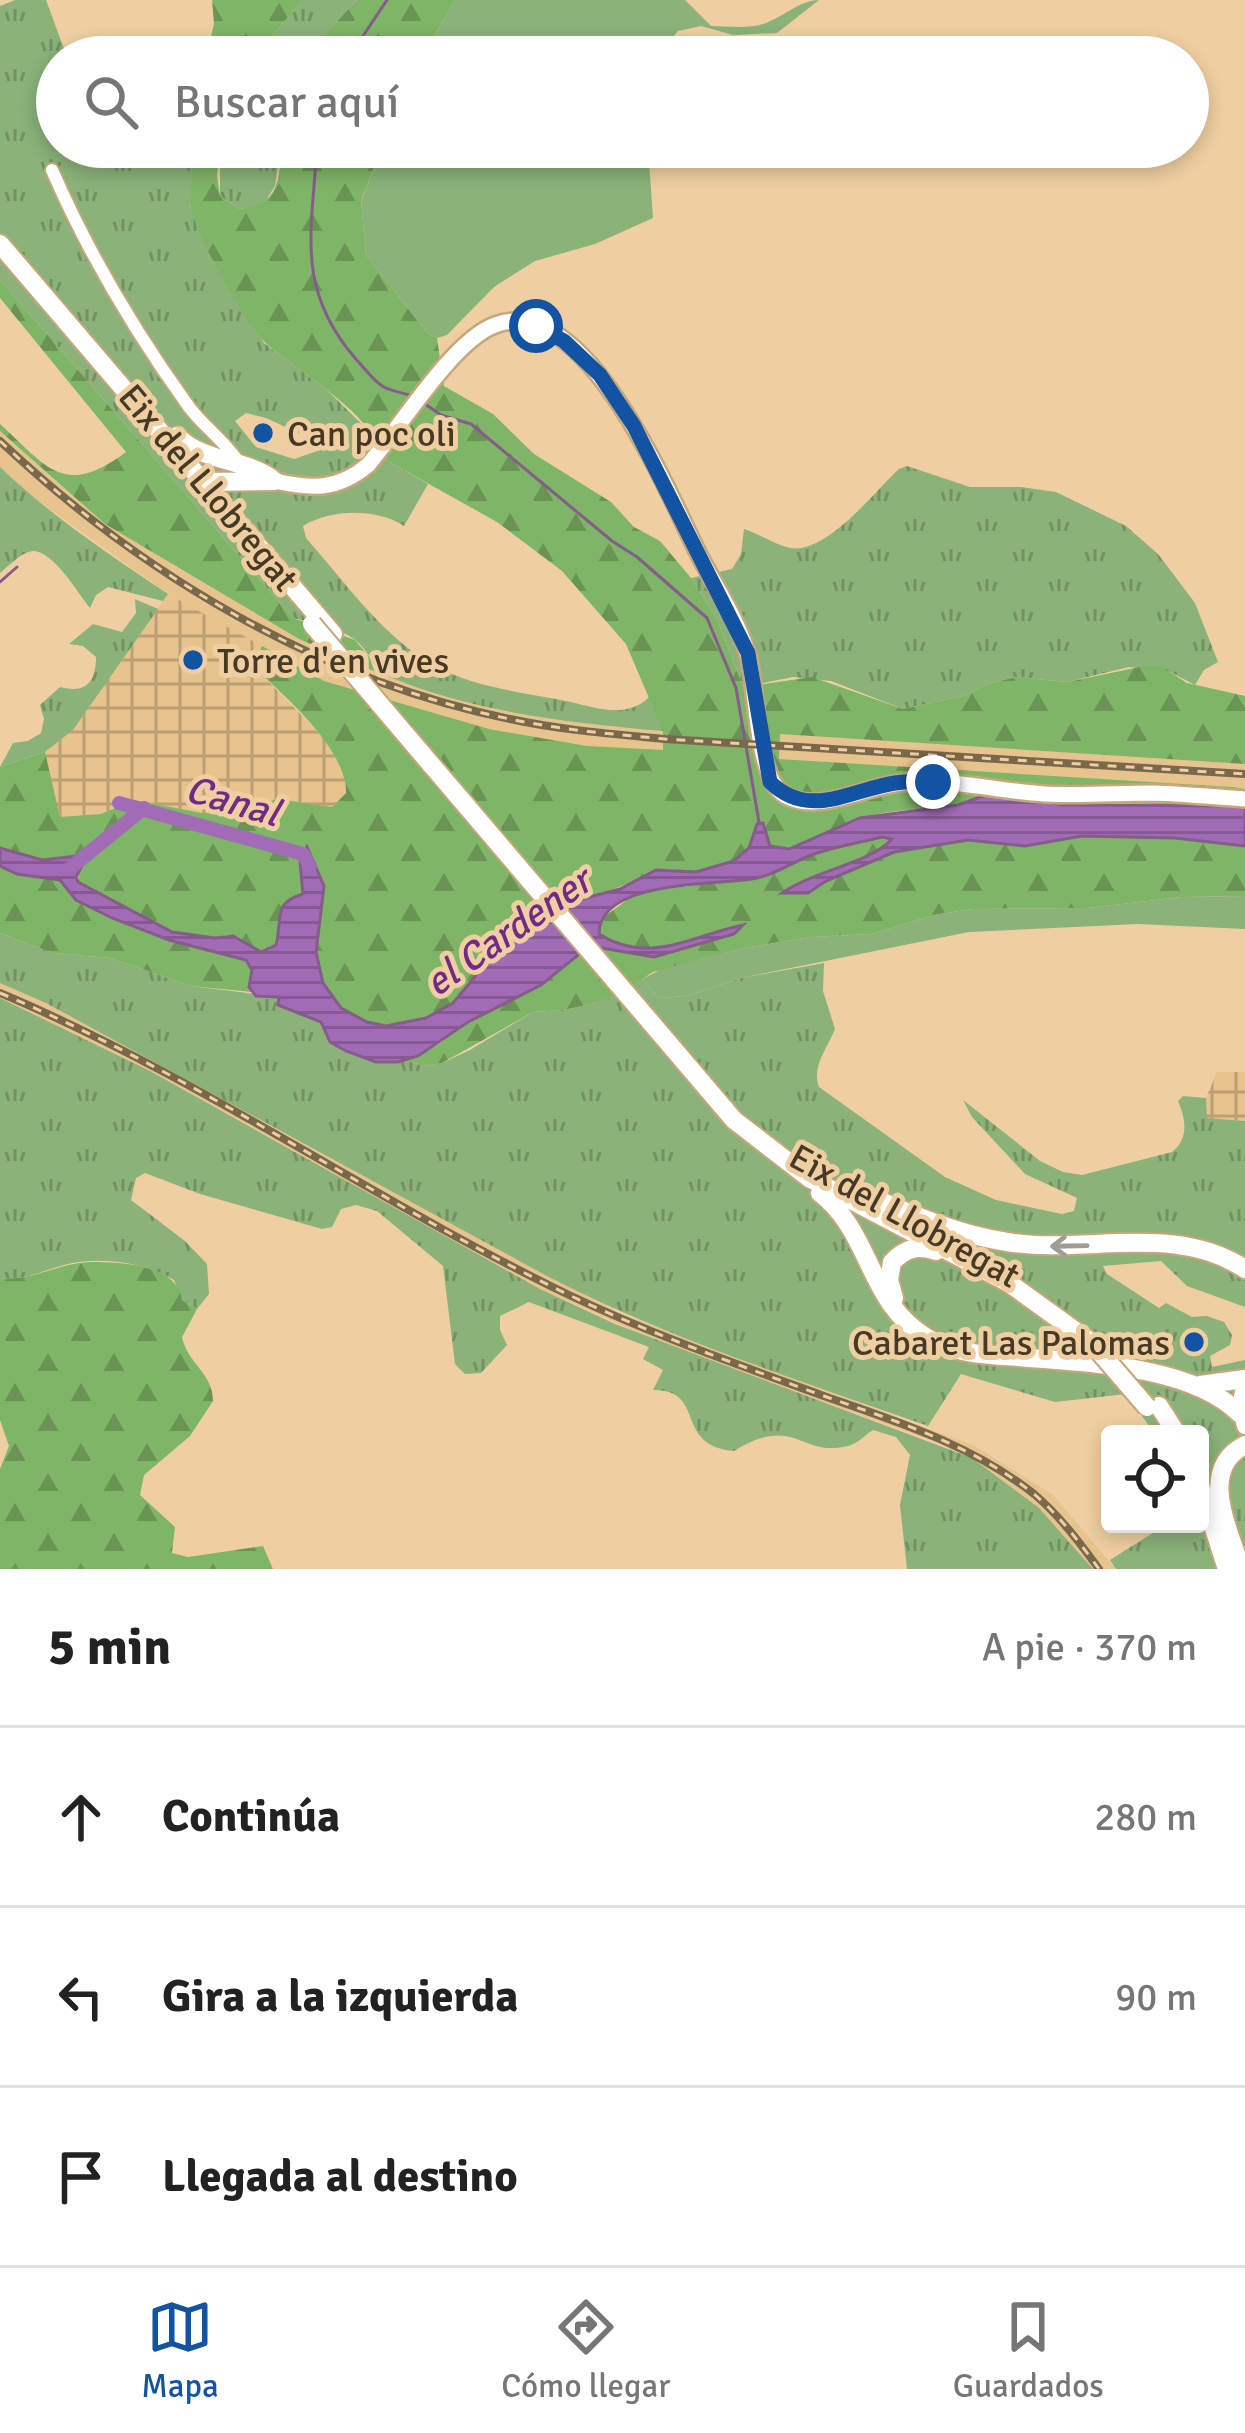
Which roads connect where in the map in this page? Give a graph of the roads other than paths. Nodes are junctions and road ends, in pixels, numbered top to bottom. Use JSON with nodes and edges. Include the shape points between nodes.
{"nodes":[{"id":1,"x":52,"y":170,"type":"dead end"},
{"id":2,"x":0,"y":244,"type":"edge"},
{"id":3,"x":0,"y":258,"type":"edge"},
{"id":4,"x":155,"y":431,"type":"junction"},
{"id":5,"x":235,"y":463,"type":"junction"},
{"id":6,"x":205,"y":482,"type":"junction"},
{"id":7,"x":268,"y":483,"type":"junction"},
{"id":8,"x":231,"y":522,"type":"junction"},
{"id":9,"x":407,"y":729,"type":"junction"},
{"id":10,"x":1245,"y":800,"type":"edge"},
{"id":11,"x":706,"y":1084,"type":"junction"},
{"id":12,"x":776,"y":1155,"type":"junction"},
{"id":13,"x":857,"y":1191,"type":"junction"},
{"id":14,"x":1245,"y":1269,"type":"edge"},
{"id":15,"x":1009,"y":1283,"type":"junction"},
{"id":16,"x":904,"y":1318,"type":"junction"},
{"id":17,"x":1099,"y":1343,"type":"junction"},
{"id":18,"x":1245,"y":1382,"type":"edge"},
{"id":19,"x":1195,"y":1385,"type":"junction"},
{"id":20,"x":1153,"y":1406,"type":"junction"},
{"id":21,"x":1243,"y":1420,"type":"edge"},
{"id":22,"x":1161,"y":1425,"type":"edge"},
{"id":23,"x":1169,"y":1425,"type":"edge"},
{"id":24,"x":1245,"y":1444,"type":"edge"},
{"id":25,"x":1209,"y":1513,"type":"edge"},
{"id":26,"x":1206,"y":1533,"type":"edge"},
{"id":27,"x":1218,"y":1569,"type":"edge"},
{"id":28,"x":1227,"y":1569,"type":"edge"},
{"id":29,"x":1240,"y":1569,"type":"edge"}],
"edges":[{"from":1,"to":5,"type":"street","via":[[136,334]]},
{"from":2,"to":4,"type":"highway","name":"Eix del Llobregat"},
{"from":3,"to":4,"type":"highway","name":"Eix del Llobregat"},
{"from":4,"to":5,"type":"highway","via":[[173,431],[202,454]]},
{"from":4,"to":6,"type":"highway"},
{"from":4,"to":8,"type":"highway","name":"Eix del Llobregat"},
{"from":5,"to":6,"type":"highway","via":[[214,469]]},
{"from":5,"to":7,"type":"highway"},
{"from":6,"to":7,"type":"highway"},
{"from":6,"to":8,"type":"highway"},
{"from":7,"to":8,"type":"highway","via":[[237,502]]},
{"from":7,"to":10,"type":"street","via":[[315,488],[360,472],[457,353],[496,324],[536,326],[564,341],[617,396],[748,653],[764,760],[784,796],[810,802],[933,782]]},
{"from":8,"to":9,"type":"highway","name":"Eix del Llobregat","bridge":true},
{"from":8,"to":9,"type":"highway","name":"Eix del Llobregat"},
{"from":9,"to":11,"type":"highway","name":"Eix del Llobregat"},
{"from":11,"to":12,"type":"highway","name":"Eix del Llobregat"},
{"from":11,"to":13,"type":"highway","name":"Eix del Llobregat","via":[[781,1146]]},
{"from":12,"to":15,"type":"highway","name":"Eix del Llobregat"},
{"from":12,"to":16,"type":"highway","via":[[849,1220],[883,1296]]},
{"from":14,"to":13,"type":"highway","one_way":true,"via":[[1186,1244],[1006,1242]]},
{"from":13,"to":17,"type":"highway","name":"Eix del Llobregat","via":[[1044,1293]]},
{"from":15,"to":16,"type":"highway","via":[[934,1250],[910,1249],[889,1272]]},
{"from":15,"to":17,"type":"highway","name":"Eix del Llobregat"},
{"from":16,"to":19,"type":"highway","via":[[963,1352],[1109,1366]]},
{"from":17,"to":20,"type":"highway"},
{"from":18,"to":19,"type":"highway"},
{"from":18,"to":21,"type":"main road"},
{"from":19,"to":21,"type":"highway"},
{"from":20,"to":22,"type":"highway"},
{"from":20,"to":23,"type":"highway"},
{"from":24,"to":29,"type":"highway","via":[[1225,1458],[1219,1475]]},
{"from":25,"to":28,"type":"highway"},
{"from":26,"to":27,"type":"highway"}]}
